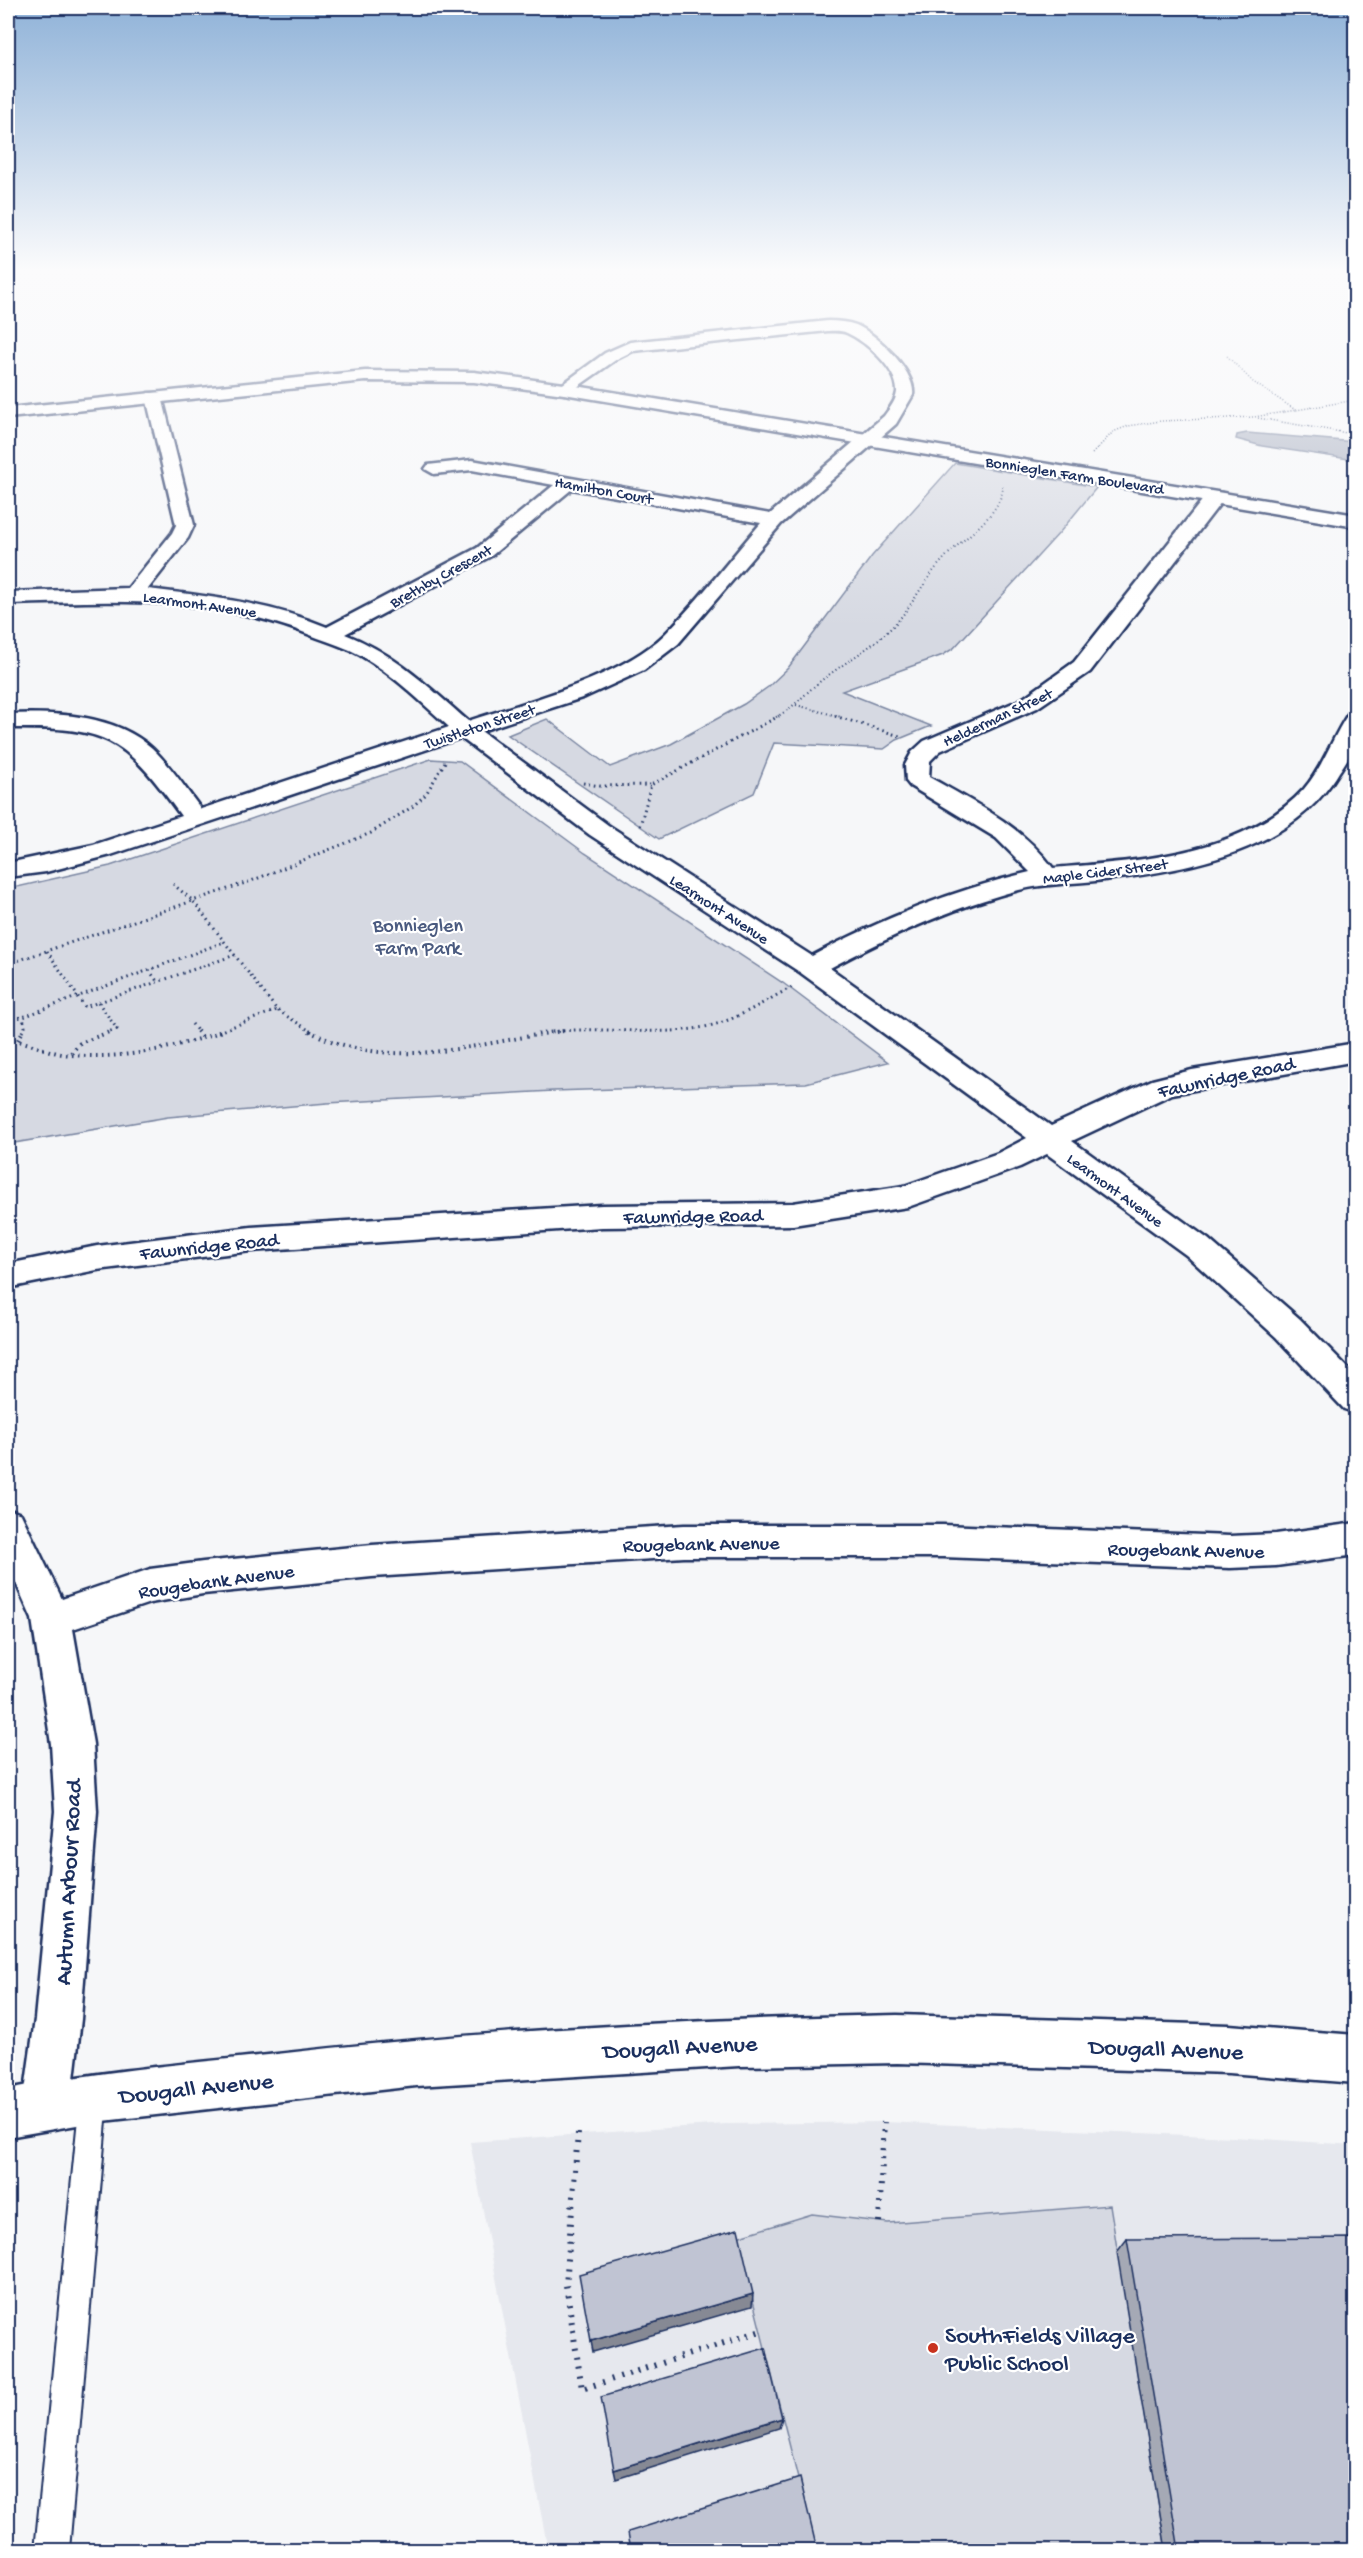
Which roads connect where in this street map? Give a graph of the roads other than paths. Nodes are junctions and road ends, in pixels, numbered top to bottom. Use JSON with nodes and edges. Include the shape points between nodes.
{"nodes":[{"id":1,"x":246,"y":388,"type":"edge"},
{"id":2,"x":559,"y":388,"type":"edge"},
{"id":3,"x":904,"y":388,"type":"edge"},
{"id":4,"x":564,"y":389,"type":"joint"},
{"id":5,"x":154,"y":397,"type":"junction"},
{"id":6,"x":8,"y":413,"type":"edge"},
{"id":7,"x":868,"y":440,"type":"junction"},
{"id":8,"x":434,"y":469,"type":"dead end"},
{"id":9,"x":569,"y":482,"type":"junction"},
{"id":10,"x":1215,"y":497,"type":"junction"},
{"id":11,"x":774,"y":520,"type":"junction"},
{"id":12,"x":1356,"y":521,"type":"edge"},
{"id":13,"x":134,"y":594,"type":"junction"},
{"id":14,"x":8,"y":598,"type":"edge"},
{"id":15,"x":331,"y":633,"type":"junction"},
{"id":16,"x":1356,"y":719,"type":"edge"},
{"id":17,"x":8,"y":721,"type":"edge"},
{"id":18,"x":464,"y":730,"type":"junction"},
{"id":19,"x":196,"y":819,"type":"junction"},
{"id":20,"x":8,"y":870,"type":"edge"},
{"id":21,"x":1046,"y":877,"type":"junction"},
{"id":22,"x":811,"y":967,"type":"junction"},
{"id":23,"x":1356,"y":1052,"type":"edge"},
{"id":24,"x":1051,"y":1141,"type":"junction"},
{"id":25,"x":8,"y":1276,"type":"edge"},
{"id":26,"x":1356,"y":1399,"type":"edge"},
{"id":27,"x":8,"y":1525,"type":"edge"},
{"id":28,"x":1356,"y":1539,"type":"edge"},
{"id":29,"x":52,"y":1619,"type":"junction"},
{"id":30,"x":1356,"y":2059,"type":"edge"},
{"id":31,"x":94,"y":2098,"type":"junction"},
{"id":32,"x":27,"y":2109,"type":"edge"},
{"id":33,"x":52,"y":2550,"type":"edge"}],
"edges":[{"from":1,"to":5,"type":"street","name":"Bonnieglen Farm Boulevard"},
{"from":2,"to":4,"type":"street","name":"Bonnieglen Farm Boulevard"},
{"from":3,"to":7,"type":"street","name":"Twistleton Street","via":[[897,411]]},
{"from":4,"to":7,"type":"street","name":"Bonnieglen Farm Boulevard"},
{"from":5,"to":6,"type":"street","name":"Bonnieglen Farm Boulevard"},
{"from":5,"to":13,"type":"street","via":[[185,525]]},
{"from":7,"to":10,"type":"street","name":"Bonnieglen Farm Boulevard"},
{"from":7,"to":11,"type":"street","name":"Twistleton Street"},
{"from":8,"to":9,"type":"street","name":"Hamilton Court","via":[[472,465]]},
{"from":9,"to":11,"type":"street","name":"Hamilton Court"},
{"from":9,"to":15,"type":"street","name":"Brethby Crescent","via":[[484,552]]},
{"from":10,"to":12,"type":"street","name":"Bonnieglen Farm Boulevard"},
{"from":10,"to":21,"type":"street","name":"Helderman Street","via":[[1082,667],[1065,682],[1047,696],[932,746],[919,756],[914,768],[918,781],[1007,831],[1023,845]]},
{"from":11,"to":18,"type":"street","name":"Twistleton Street","via":[[687,622],[653,654],[578,692]]},
{"from":13,"to":14,"type":"street","name":"Learmont Avenue"},
{"from":13,"to":15,"type":"street","name":"Learmont Avenue","via":[[249,608]]},
{"from":15,"to":18,"type":"street","name":"Learmont Avenue","via":[[385,661]]},
{"from":16,"to":21,"type":"street","name":"Maple Cider Street","via":[[1322,781],[1310,796],[1275,823],[1236,842],[1177,861]]},
{"from":17,"to":19,"type":"street","via":[[78,724],[123,739],[147,756]]},
{"from":18,"to":19,"type":"street","name":"Twistleton Street"},
{"from":18,"to":22,"type":"street","name":"Learmont Avenue","via":[[599,830]]},
{"from":19,"to":20,"type":"street","name":"Twistleton Street","via":[[102,850]]},
{"from":21,"to":22,"type":"street","name":"Maple Cider Street","via":[[987,890],[906,920]]},
{"from":22,"to":24,"type":"street","name":"Learmont Avenue"},
{"from":23,"to":24,"type":"street","name":"Fawnridge Road","via":[[1162,1087],[1126,1101]]},
{"from":24,"to":25,"type":"street","name":"Fawnridge Road","via":[[1010,1160],[908,1196],[793,1214],[602,1216],[251,1239],[98,1258]]},
{"from":24,"to":26,"type":"street","name":"Learmont Avenue","via":[[1197,1247],[1245,1287]]},
{"from":27,"to":29,"type":"street","name":"Autumn Arbour Road"},
{"from":28,"to":29,"type":"street","name":"Rougebank Avenue","via":[[1230,1552],[943,1541],[684,1541],[502,1551],[150,1586]]},
{"from":29,"to":32,"type":"street","name":"Autumn Arbour Road","via":[[72,1744],[76,1810],[58,2019]]},
{"from":30,"to":31,"type":"street","name":"Dougall Avenue","via":[[1229,2049],[897,2038],[740,2042],[416,2062]]},
{"from":31,"to":32,"type":"street","name":"Dougall Avenue"},
{"from":31,"to":33,"type":"lane"}]}
